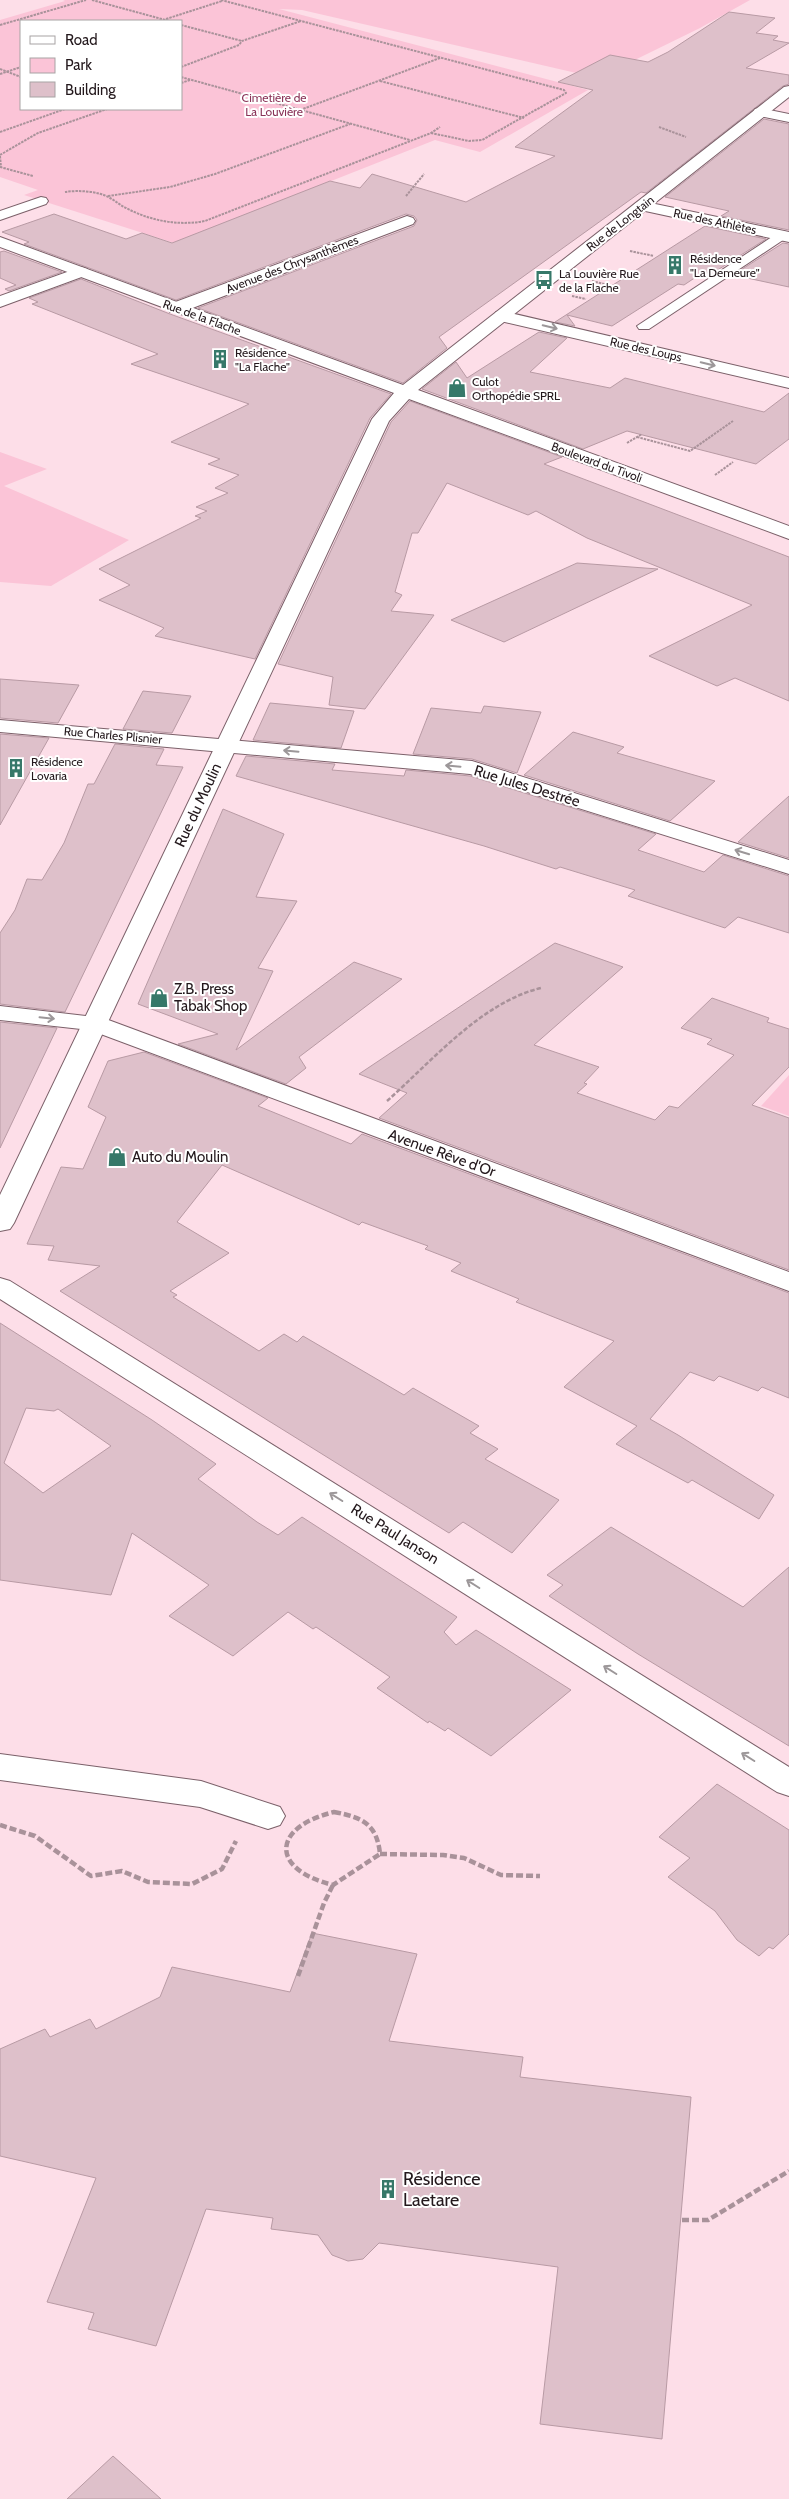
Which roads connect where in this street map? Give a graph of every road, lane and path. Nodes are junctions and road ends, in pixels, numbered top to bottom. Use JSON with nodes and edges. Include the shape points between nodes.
{"nodes":[{"id":1,"x":86,"y":0,"type":"edge"},
{"id":2,"x":92,"y":0,"type":"edge"},
{"id":3,"x":222,"y":0,"type":"edge"},
{"id":4,"x":164,"y":20,"type":"edge"},
{"id":5,"x":302,"y":21,"type":"junction"},
{"id":6,"x":0,"y":25,"type":"edge"},
{"id":7,"x":182,"y":25,"type":"edge"},
{"id":8,"x":242,"y":41,"type":"junction"},
{"id":9,"x":442,"y":58,"type":"junction"},
{"id":10,"x":20,"y":67,"type":"edge"},
{"id":11,"x":182,"y":68,"type":"edge"},
{"id":12,"x":0,"y":69,"type":"edge"},
{"id":13,"x":8,"y":71,"type":"junction"},
{"id":14,"x":0,"y":74,"type":"edge"},
{"id":15,"x":20,"y":76,"type":"edge"},
{"id":16,"x":182,"y":77,"type":"edge"},
{"id":17,"x":191,"y":80,"type":"junction"},
{"id":18,"x":379,"y":81,"type":"junction"},
{"id":19,"x":182,"y":83,"type":"edge"},
{"id":20,"x":789,"y":90,"type":"edge"},
{"id":21,"x":62,"y":110,"type":"edge"},
{"id":22,"x":104,"y":110,"type":"edge"},
{"id":23,"x":300,"y":110,"type":"junction"},
{"id":24,"x":760,"y":112,"type":"junction"},
{"id":25,"x":524,"y":118,"type":"junction"},
{"id":26,"x":789,"y":118,"type":"edge"},
{"id":27,"x":350,"y":124,"type":"junction"},
{"id":28,"x":440,"y":127,"type":"dead end"},
{"id":29,"x":0,"y":132,"type":"edge"},
{"id":30,"x":431,"y":133,"type":"junction"},
{"id":31,"x":410,"y":141,"type":"junction"},
{"id":32,"x":0,"y":155,"type":"edge"},
{"id":33,"x":1,"y":167,"type":"dead end"},
{"id":34,"x":108,"y":196,"type":"junction"},
{"id":35,"x":41,"y":201,"type":"joint"},
{"id":36,"x":641,"y":206,"type":"junction"},
{"id":37,"x":0,"y":216,"type":"edge"},
{"id":38,"x":407,"y":221,"type":"dead end"},
{"id":39,"x":785,"y":236,"type":"edge"},
{"id":40,"x":0,"y":242,"type":"edge"},
{"id":41,"x":635,"y":252,"type":"dead end"},
{"id":42,"x":654,"y":256,"type":"dead end"},
{"id":43,"x":81,"y":272,"type":"junction"},
{"id":44,"x":591,"y":281,"type":"dead end"},
{"id":45,"x":608,"y":285,"type":"dead end"},
{"id":46,"x":570,"y":296,"type":"dead end"},
{"id":47,"x":586,"y":299,"type":"dead end"},
{"id":48,"x":0,"y":302,"type":"edge"},
{"id":49,"x":176,"y":308,"type":"junction"},
{"id":50,"x":502,"y":316,"type":"junction"},
{"id":51,"x":644,"y":326,"type":"dead end"},
{"id":52,"x":789,"y":383,"type":"edge"},
{"id":53,"x":404,"y":392,"type":"junction"},
{"id":54,"x":733,"y":421,"type":"dead end"},
{"id":55,"x":637,"y":437,"type":"dead end"},
{"id":56,"x":789,"y":533,"type":"edge"},
{"id":57,"x":0,"y":726,"type":"edge"},
{"id":58,"x":227,"y":744,"type":"junction"},
{"id":59,"x":789,"y":867,"type":"edge"},
{"id":60,"x":541,"y":988,"type":"dead end"},
{"id":61,"x":0,"y":1013,"type":"edge"},
{"id":62,"x":94,"y":1023,"type":"junction"},
{"id":63,"x":362,"y":1123,"type":"junction"},
{"id":64,"x":0,"y":1223,"type":"edge"},
{"id":65,"x":789,"y":1282,"type":"edge"},
{"id":66,"x":0,"y":1287,"type":"edge"},
{"id":67,"x":0,"y":1767,"type":"edge"},
{"id":68,"x":789,"y":1783,"type":"edge"},
{"id":69,"x":260,"y":1813,"type":"joint"},
{"id":70,"x":0,"y":1825,"type":"edge"},
{"id":71,"x":380,"y":1854,"type":"junction"},
{"id":72,"x":540,"y":1876,"type":"dead end"},
{"id":73,"x":333,"y":1885,"type":"junction"},
{"id":74,"x":298,"y":1976,"type":"dead end"},
{"id":75,"x":789,"y":2171,"type":"edge"},
{"id":76,"x":682,"y":2220,"type":"dead end"}],
"edges":[{"from":1,"to":6,"type":"path"},
{"from":2,"to":4,"type":"path"},
{"from":3,"to":4,"type":"path"},
{"from":3,"to":5,"type":"path"},
{"from":5,"to":8,"type":"path"},
{"from":5,"to":9,"type":"path"},
{"from":7,"to":8,"type":"path"},
{"from":8,"to":11,"type":"path"},
{"from":9,"to":18,"type":"path"},
{"from":9,"to":25,"type":"path","via":[[566,93]]},
{"from":10,"to":13,"type":"path"},
{"from":12,"to":13,"type":"path"},
{"from":13,"to":14,"type":"path"},
{"from":13,"to":15,"type":"path"},
{"from":16,"to":17,"type":"path"},
{"from":17,"to":19,"type":"path"},
{"from":17,"to":23,"type":"path"},
{"from":18,"to":23,"type":"path"},
{"from":18,"to":25,"type":"path"},
{"from":20,"to":24,"type":"street","name":"Rue de Longtain"},
{"from":21,"to":29,"type":"path"},
{"from":22,"to":32,"type":"path","via":[[45,130],[15,143]]},
{"from":23,"to":27,"type":"path"},
{"from":24,"to":26,"type":"street"},
{"from":24,"to":36,"type":"street","name":"Rue de Longtain"},
{"from":25,"to":30,"type":"path","via":[[482,140],[469,141]]},
{"from":27,"to":31,"type":"path"},
{"from":27,"to":34,"type":"path","via":[[215,174],[170,187]]},
{"from":28,"to":30,"type":"path"},
{"from":30,"to":31,"type":"path"},
{"from":31,"to":34,"type":"path","via":[[189,225],[131,211]]},
{"from":32,"to":33,"type":"path"},
{"from":34,"to":35,"type":"path","via":[[69,191]]},
{"from":35,"to":37,"type":"lane"},
{"from":36,"to":39,"type":"street","name":"Rue des Athlètes"},
{"from":36,"to":50,"type":"street","name":"Rue de Longtain"},
{"from":38,"to":49,"type":"street","name":"Avenue des Chrysanthèmes"},
{"from":39,"to":51,"type":"lane"},
{"from":40,"to":43,"type":"street","name":"Rue de la Flache"},
{"from":41,"to":42,"type":"path"},
{"from":43,"to":48,"type":"street"},
{"from":43,"to":49,"type":"street","name":"Rue de la Flache"},
{"from":44,"to":45,"type":"path"},
{"from":46,"to":47,"type":"path"},
{"from":49,"to":53,"type":"street","name":"Rue de la Flache"},
{"from":50,"to":52,"type":"street","name":"Rue des Loups","one_way":true},
{"from":50,"to":53,"type":"street","name":"Rue de Longtain"},
{"from":53,"to":56,"type":"street","name":"Boulevard du Tivoli"},
{"from":53,"to":58,"type":"street","name":"Rue du Moulin","via":[[381,419]]},
{"from":54,"to":55,"type":"path","via":[[690,450]]},
{"from":57,"to":58,"type":"street","name":"Rue Charles Plisnier"},
{"from":59,"to":58,"type":"street","name":"Rue Jules Destrée","one_way":true,"via":[[472,768]]},
{"from":58,"to":62,"type":"street","name":"Rue du Moulin"},
{"from":60,"to":63,"type":"path","via":[[520,993],[487,1011]]},
{"from":61,"to":62,"type":"street","name":"Avenue Rêve d'Or","one_way":true},
{"from":62,"to":63,"type":"street","name":"Avenue Rêve d'Or"},
{"from":62,"to":64,"type":"street","name":"Rue du Moulin"},
{"from":63,"to":65,"type":"street","name":"Avenue Rêve d'Or"},
{"from":68,"to":66,"type":"street","name":"Rue Paul Janson","one_way":true},
{"from":67,"to":69,"type":"street","via":[[201,1794]]},
{"from":69,"to":70,"type":"path","via":[[222,1869],[192,1884],[148,1882],[122,1871],[91,1876],[35,1836]]},
{"from":71,"to":72,"type":"path","via":[[420,1852],[443,1855],[464,1858],[501,1875]]},
{"from":71,"to":73,"type":"path"},
{"from":71,"to":73,"type":"path","via":[[377,1836],[364,1820],[334,1812],[306,1819],[289,1837],[288,1860],[305,1878]]},
{"from":73,"to":74,"type":"path"},
{"from":75,"to":76,"type":"path","via":[[708,2220]]}]}
